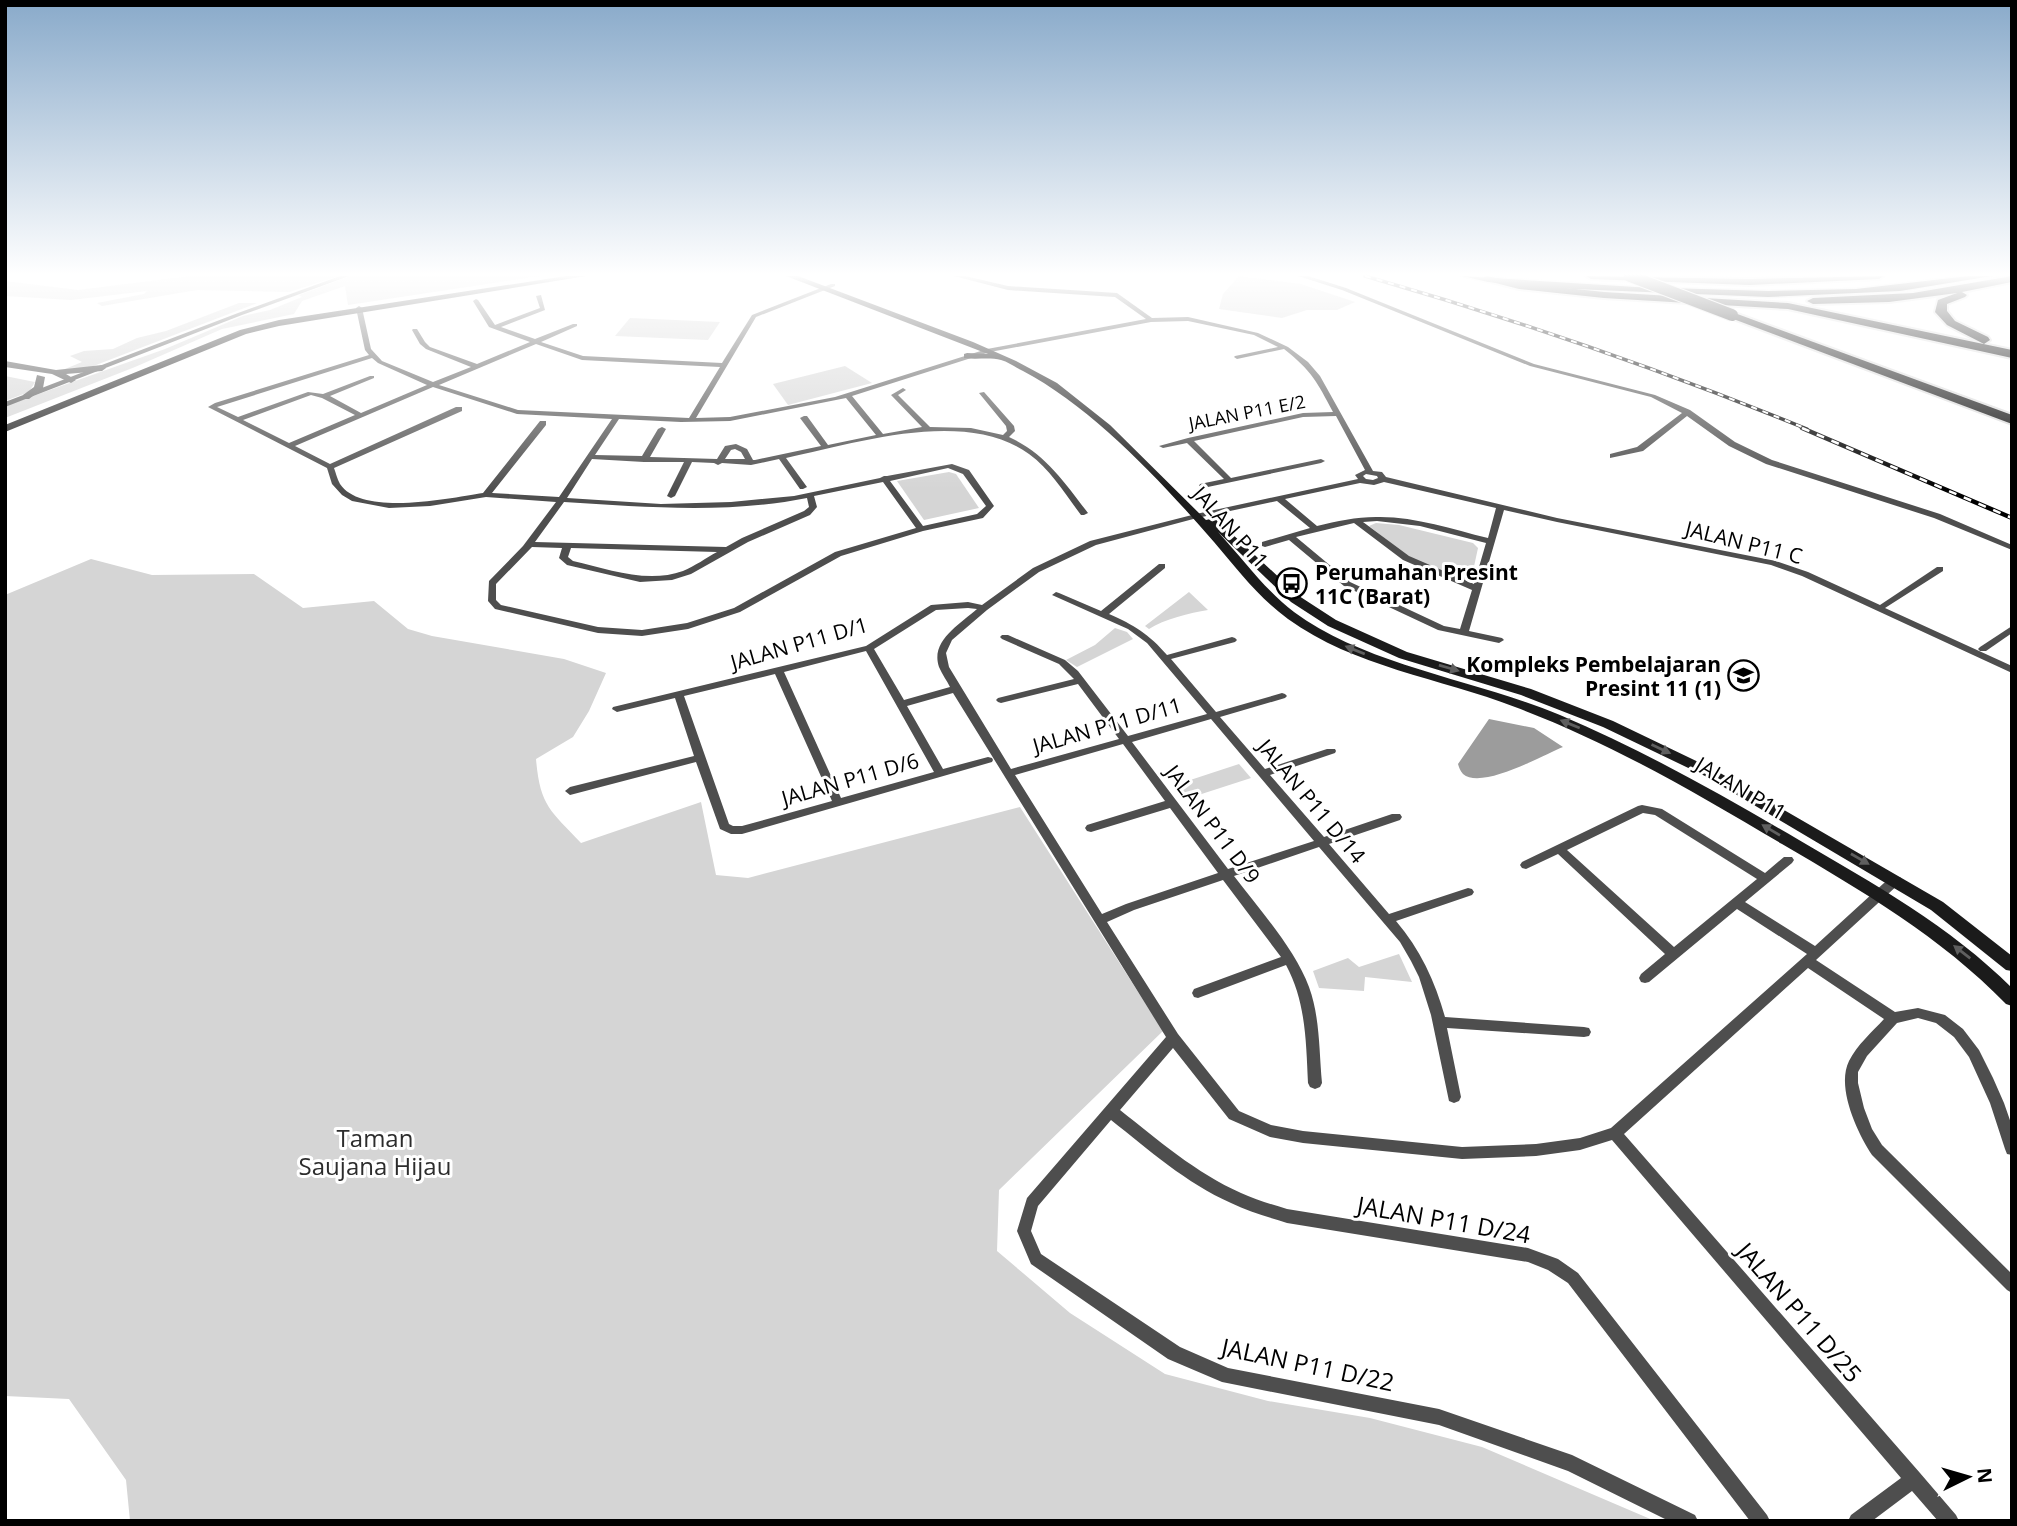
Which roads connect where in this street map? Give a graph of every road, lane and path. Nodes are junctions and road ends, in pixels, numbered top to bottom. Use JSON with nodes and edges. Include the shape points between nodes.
{"nodes":[{"id":1,"x":155,"y":347,"type":"edge"},
{"id":2,"x":189,"y":347,"type":"edge"},
{"id":3,"x":205,"y":347,"type":"edge"},
{"id":4,"x":369,"y":347,"type":"edge"},
{"id":5,"x":427,"y":347,"type":"edge"},
{"id":6,"x":523,"y":347,"type":"edge"},
{"id":7,"x":550,"y":347,"type":"edge"},
{"id":8,"x":735,"y":347,"type":"edge"},
{"id":9,"x":973,"y":347,"type":"edge"},
{"id":10,"x":982,"y":347,"type":"edge"},
{"id":11,"x":986,"y":347,"type":"edge"},
{"id":12,"x":1021,"y":347,"type":"edge"},
{"id":13,"x":1284,"y":347,"type":"edge"},
{"id":14,"x":1488,"y":347,"type":"edge"},
{"id":15,"x":1825,"y":347,"type":"edge"},
{"id":16,"x":1833,"y":347,"type":"edge"},
{"id":17,"x":1980,"y":347,"type":"edge"},
{"id":18,"x":1280,"y":348,"type":"joint"},
{"id":19,"x":998,"y":352,"type":"junction"},
{"id":20,"x":370,"y":353,"type":"junction"},
{"id":21,"x":2012,"y":354,"type":"edge"},
{"id":22,"x":967,"y":356,"type":"junction"},
{"id":23,"x":1237,"y":357,"type":"dead end"},
{"id":24,"x":356,"y":361,"type":"junction"},
{"id":25,"x":380,"y":362,"type":"junction"},
{"id":26,"x":5,"y":364,"type":"edge"},
{"id":27,"x":724,"y":365,"type":"junction"},
{"id":28,"x":478,"y":367,"type":"junction"},
{"id":29,"x":102,"y":368,"type":"junction"},
{"id":30,"x":5,"y":371,"type":"edge"},
{"id":31,"x":54,"y":372,"type":"junction"},
{"id":32,"x":40,"y":377,"type":"junction"},
{"id":33,"x":372,"y":377,"type":"dead end"},
{"id":34,"x":1317,"y":379,"type":"junction"},
{"id":35,"x":66,"y":381,"type":"junction"},
{"id":36,"x":96,"y":385,"type":"junction"},
{"id":37,"x":112,"y":385,"type":"junction"},
{"id":38,"x":435,"y":386,"type":"junction"},
{"id":39,"x":903,"y":390,"type":"dead end"},
{"id":40,"x":982,"y":393,"type":"dead end"},
{"id":41,"x":324,"y":396,"type":"junction"},
{"id":42,"x":848,"y":396,"type":"junction"},
{"id":43,"x":26,"y":397,"type":"junction"},
{"id":44,"x":67,"y":399,"type":"junction"},
{"id":45,"x":5,"y":405,"type":"edge"},
{"id":46,"x":459,"y":409,"type":"dead end"},
{"id":47,"x":2012,"y":411,"type":"edge"},
{"id":48,"x":1687,"y":412,"type":"junction"},
{"id":49,"x":1337,"y":414,"type":"junction"},
{"id":50,"x":362,"y":416,"type":"junction"},
{"id":51,"x":617,"y":417,"type":"junction"},
{"id":52,"x":804,"y":418,"type":"dead end"},
{"id":53,"x":237,"y":419,"type":"junction"},
{"id":54,"x":5,"y":420,"type":"edge"},
{"id":55,"x":691,"y":420,"type":"junction"},
{"id":56,"x":2012,"y":420,"type":"edge"},
{"id":57,"x":543,"y":423,"type":"dead end"},
{"id":58,"x":5,"y":429,"type":"edge"},
{"id":59,"x":662,"y":429,"type":"dead end"},
{"id":60,"x":928,"y":429,"type":"junction"},
{"id":61,"x":881,"y":436,"type":"junction"},
{"id":62,"x":1004,"y":438,"type":"junction"},
{"id":63,"x":1188,"y":440,"type":"junction"},
{"id":64,"x":291,"y":445,"type":"junction"},
{"id":65,"x":1163,"y":446,"type":"dead end"},
{"id":66,"x":826,"y":448,"type":"junction"},
{"id":67,"x":1613,"y":456,"type":"dead end"},
{"id":68,"x":590,"y":457,"type":"junction"},
{"id":69,"x":782,"y":458,"type":"junction"},
{"id":70,"x":644,"y":460,"type":"junction"},
{"id":71,"x":1321,"y":461,"type":"dead end"},
{"id":72,"x":688,"y":462,"type":"junction"},
{"id":73,"x":719,"y":463,"type":"junction"},
{"id":74,"x":751,"y":463,"type":"junction"},
{"id":75,"x":330,"y":467,"type":"junction"},
{"id":76,"x":1369,"y":471,"type":"junction"},
{"id":77,"x":884,"y":478,"type":"junction"},
{"id":78,"x":1383,"y":479,"type":"junction"},
{"id":79,"x":1229,"y":480,"type":"junction"},
{"id":80,"x":1362,"y":480,"type":"junction"},
{"id":81,"x":1203,"y":486,"type":"dead end"},
{"id":82,"x":803,"y":487,"type":"dead end"},
{"id":83,"x":486,"y":495,"type":"junction"},
{"id":84,"x":671,"y":496,"type":"dead end"},
{"id":85,"x":810,"y":496,"type":"junction"},
{"id":86,"x":1279,"y":498,"type":"junction"},
{"id":87,"x":560,"y":500,"type":"junction"},
{"id":88,"x":1501,"y":506,"type":"junction"},
{"id":89,"x":1084,"y":513,"type":"dead end"},
{"id":90,"x":1534,"y":513,"type":"junction"},
{"id":91,"x":1201,"y":515,"type":"junction"},
{"id":92,"x":1356,"y":521,"type":"junction"},
{"id":93,"x":921,"y":528,"type":"junction"},
{"id":94,"x":1317,"y":530,"type":"junction"},
{"id":95,"x":1291,"y":537,"type":"junction"},
{"id":96,"x":1490,"y":541,"type":"junction"},
{"id":97,"x":530,"y":544,"type":"junction"},
{"id":98,"x":1265,"y":544,"type":"dead end"},
{"id":99,"x":567,"y":546,"type":"junction"},
{"id":100,"x":2012,"y":548,"type":"edge"},
{"id":101,"x":727,"y":550,"type":"junction"},
{"id":102,"x":1162,"y":566,"type":"dead end"},
{"id":103,"x":1941,"y":569,"type":"dead end"},
{"id":104,"x":1477,"y":589,"type":"junction"},
{"id":105,"x":1056,"y":596,"type":"dead end"},
{"id":106,"x":1884,"y":605,"type":"junction"},
{"id":107,"x":984,"y":608,"type":"junction"},
{"id":108,"x":1102,"y":615,"type":"junction"},
{"id":109,"x":2012,"y":629,"type":"edge"},
{"id":110,"x":1464,"y":633,"type":"junction"},
{"id":111,"x":1005,"y":637,"type":"dead end"},
{"id":112,"x":1499,"y":639,"type":"dead end"},
{"id":113,"x":1232,"y":640,"type":"dead end"},
{"id":114,"x":869,"y":648,"type":"junction"},
{"id":115,"x":1983,"y":649,"type":"junction"},
{"id":116,"x":1165,"y":658,"type":"junction"},
{"id":117,"x":2012,"y":663,"type":"edge"},
{"id":118,"x":2012,"y":670,"type":"edge"},
{"id":119,"x":779,"y":671,"type":"junction"},
{"id":120,"x":1081,"y":680,"type":"junction"},
{"id":121,"x":956,"y":689,"type":"junction"},
{"id":122,"x":678,"y":694,"type":"junction"},
{"id":123,"x":1282,"y":696,"type":"dead end"},
{"id":124,"x":1001,"y":700,"type":"dead end"},
{"id":125,"x":902,"y":704,"type":"junction"},
{"id":126,"x":617,"y":709,"type":"dead end"},
{"id":127,"x":1215,"y":714,"type":"junction"},
{"id":128,"x":1125,"y":739,"type":"junction"},
{"id":129,"x":1331,"y":751,"type":"dead end"},
{"id":130,"x":699,"y":758,"type":"junction"},
{"id":131,"x":988,"y":760,"type":"dead end"},
{"id":132,"x":1010,"y":773,"type":"junction"},
{"id":133,"x":1264,"y":773,"type":"junction"},
{"id":134,"x":941,"y":774,"type":"junction"},
{"id":135,"x":570,"y":791,"type":"dead end"},
{"id":136,"x":838,"y":803,"type":"junction"},
{"id":137,"x":1173,"y":803,"type":"junction"},
{"id":138,"x":1396,"y":817,"type":"dead end"},
{"id":139,"x":1091,"y":828,"type":"dead end"},
{"id":140,"x":1319,"y":842,"type":"junction"},
{"id":141,"x":1559,"y":849,"type":"junction"},
{"id":142,"x":1788,"y":860,"type":"dead end"},
{"id":143,"x":1526,"y":865,"type":"dead end"},
{"id":144,"x":1227,"y":875,"type":"junction"},
{"id":145,"x":1765,"y":878,"type":"junction"},
{"id":146,"x":1896,"y":880,"type":"junction"},
{"id":147,"x":1468,"y":892,"type":"dead end"},
{"id":148,"x":1878,"y":893,"type":"junction"},
{"id":149,"x":1736,"y":902,"type":"junction"},
{"id":150,"x":1387,"y":919,"type":"junction"},
{"id":151,"x":1100,"y":920,"type":"junction"},
{"id":152,"x":1673,"y":954,"type":"junction"},
{"id":153,"x":1812,"y":957,"type":"junction"},
{"id":154,"x":1289,"y":959,"type":"junction"},
{"id":155,"x":2012,"y":965,"type":"edge"},
{"id":156,"x":1644,"y":978,"type":"dead end"},
{"id":157,"x":1198,"y":993,"type":"dead end"},
{"id":158,"x":2012,"y":999,"type":"edge"},
{"id":159,"x":1893,"y":1018,"type":"junction"},
{"id":160,"x":1439,"y":1022,"type":"junction"},
{"id":161,"x":1584,"y":1032,"type":"dead end"},
{"id":162,"x":1173,"y":1038,"type":"junction"},
{"id":163,"x":1315,"y":1083,"type":"dead end"},
{"id":164,"x":1454,"y":1097,"type":"dead end"},
{"id":165,"x":1110,"y":1111,"type":"junction"},
{"id":166,"x":1615,"y":1133,"type":"junction"},
{"id":167,"x":2012,"y":1149,"type":"edge"},
{"id":168,"x":2012,"y":1285,"type":"edge"},
{"id":169,"x":1914,"y":1479,"type":"junction"},
{"id":170,"x":1689,"y":1521,"type":"edge"},
{"id":171,"x":1761,"y":1521,"type":"edge"},
{"id":172,"x":1857,"y":1521,"type":"edge"},
{"id":173,"x":1950,"y":1521,"type":"edge"}],
"edges":[{"from":1,"to":29,"type":"street"},
{"from":2,"to":36,"type":"main road"},
{"from":3,"to":37,"type":"main road"},
{"from":4,"to":20,"type":"street"},
{"from":5,"to":28,"type":"street"},
{"from":6,"to":28,"type":"street"},
{"from":7,"to":27,"type":"street","via":[[582,358]]},
{"from":8,"to":27,"type":"street"},
{"from":9,"to":22,"type":"main road"},
{"from":10,"to":19,"type":"main road","name":"JALAN P11"},
{"from":11,"to":19,"type":"main road","name":"JALAN P11"},
{"from":12,"to":19,"type":"street"},
{"from":13,"to":34,"type":"street","via":[[1307,363]]},
{"from":14,"to":48,"type":"street","via":[[1532,365],[1632,390]]},
{"from":15,"to":56,"type":"highway"},
{"from":16,"to":47,"type":"highway"},
{"from":17,"to":21,"type":"highway"},
{"from":18,"to":23,"type":"street"},
{"from":18,"to":34,"type":"street"},
{"from":19,"to":22,"type":"main road"},
{"from":19,"to":22,"type":"street"},
{"from":19,"to":91,"type":"main road","name":"JALAN P11","via":[[1090,412]]},
{"from":20,"to":24,"type":"street"},
{"from":20,"to":25,"type":"street"},
{"from":22,"to":42,"type":"street"},
{"from":24,"to":25,"type":"street"},
{"from":24,"to":53,"type":"street","via":[[213,405]]},
{"from":25,"to":38,"type":"street"},
{"from":26,"to":31,"type":"street"},
{"from":27,"to":55,"type":"street"},
{"from":28,"to":38,"type":"street"},
{"from":29,"to":31,"type":"street"},
{"from":29,"to":35,"type":"street"},
{"from":30,"to":32,"type":"street"},
{"from":31,"to":35,"type":"street"},
{"from":32,"to":35,"type":"street"},
{"from":32,"to":43,"type":"street","via":[[38,388]]},
{"from":33,"to":41,"type":"street"},
{"from":34,"to":49,"type":"street"},
{"from":35,"to":43,"type":"street"},
{"from":36,"to":37,"type":"main road","via":[[93,388]]},
{"from":36,"to":44,"type":"main road"},
{"from":37,"to":44,"type":"main road"},
{"from":38,"to":50,"type":"street"},
{"from":38,"to":51,"type":"street","via":[[517,411]]},
{"from":39,"to":60,"type":"street","via":[[894,395]]},
{"from":40,"to":62,"type":"street","via":[[1010,426]]},
{"from":41,"to":50,"type":"street"},
{"from":41,"to":53,"type":"street","via":[[304,394]]},
{"from":42,"to":55,"type":"street","via":[[759,415]]},
{"from":42,"to":61,"type":"street"},
{"from":43,"to":45,"type":"street"},
{"from":44,"to":54,"type":"main road"},
{"from":44,"to":58,"type":"main road"},
{"from":46,"to":75,"type":"street"},
{"from":48,"to":67,"type":"street","via":[[1636,451]]},
{"from":48,"to":100,"type":"street","via":[[1732,444],[1769,462],[1937,516]]},
{"from":49,"to":63,"type":"street","name":"JALAN P11 E/2","via":[[1303,415]]},
{"from":49,"to":76,"type":"street"},
{"from":50,"to":64,"type":"street"},
{"from":51,"to":55,"type":"street"},
{"from":51,"to":68,"type":"street"},
{"from":52,"to":66,"type":"street"},
{"from":53,"to":64,"type":"street"},
{"from":57,"to":83,"type":"street"},
{"from":59,"to":70,"type":"street"},
{"from":60,"to":61,"type":"street"},
{"from":60,"to":62,"type":"street"},
{"from":61,"to":66,"type":"street"},
{"from":62,"to":89,"type":"street","via":[[1042,461]]},
{"from":63,"to":65,"type":"street","name":"JALAN P11 E/2"},
{"from":63,"to":79,"type":"street"},
{"from":64,"to":75,"type":"street"},
{"from":66,"to":69,"type":"street"},
{"from":68,"to":70,"type":"street"},
{"from":68,"to":87,"type":"street"},
{"from":69,"to":74,"type":"street"},
{"from":69,"to":82,"type":"street"},
{"from":70,"to":72,"type":"street"},
{"from":71,"to":79,"type":"street"},
{"from":72,"to":73,"type":"street"},
{"from":72,"to":84,"type":"street"},
{"from":73,"to":74,"type":"street"},
{"from":73,"to":74,"type":"street","via":[[728,448],[736,446]]},
{"from":75,"to":83,"type":"street","via":[[345,493],[370,503],[405,507]]},
{"from":76,"to":78,"type":"street"},
{"from":76,"to":80,"type":"street","via":[[1360,474]]},
{"from":77,"to":85,"type":"street"},
{"from":77,"to":93,"type":"street"},
{"from":77,"to":93,"type":"street","via":[[956,466],[990,502],[980,516]]},
{"from":78,"to":80,"type":"street","via":[[1374,483]]},
{"from":78,"to":88,"type":"street","name":"JALAN P11 C"},
{"from":79,"to":81,"type":"street"},
{"from":80,"to":86,"type":"street"},
{"from":83,"to":87,"type":"street"},
{"from":85,"to":87,"type":"street","via":[[682,506]]},
{"from":85,"to":101,"type":"street","via":[[811,511]]},
{"from":86,"to":91,"type":"street"},
{"from":86,"to":94,"type":"street"},
{"from":87,"to":97,"type":"street"},
{"from":88,"to":90,"type":"street","name":"JALAN P11 C"},
{"from":88,"to":96,"type":"street"},
{"from":90,"to":106,"type":"street","name":"JALAN P11 C","via":[[1775,558]]},
{"from":90,"to":118,"type":"street","name":"JALAN P11 C","via":[[1786,568]]},
{"from":91,"to":107,"type":"street","via":[[1093,543],[1036,570]]},
{"from":91,"to":146,"type":"main road","name":"JALAN P11","one_way":true,"via":[[1295,599],[1332,623],[1403,655],[1515,688],[1608,724],[1718,777]]},
{"from":148,"to":91,"type":"main road","name":"JALAN P11","one_way":true,"via":[[1623,748],[1516,703],[1370,657],[1311,629],[1256,587]]},
{"from":92,"to":94,"type":"street"},
{"from":92,"to":96,"type":"street","via":[[1392,519]]},
{"from":92,"to":104,"type":"street","via":[[1406,558]]},
{"from":93,"to":97,"type":"street","via":[[838,554],[724,615],[642,633],[598,629],[498,607],[492,601],[492,583]]},
{"from":94,"to":95,"type":"street"},
{"from":95,"to":98,"type":"street"},
{"from":95,"to":110,"type":"street","via":[[1347,584],[1427,622]]},
{"from":96,"to":104,"type":"street"},
{"from":97,"to":99,"type":"street"},
{"from":99,"to":101,"type":"street"},
{"from":99,"to":101,"type":"street","via":[[563,558],[570,564],[656,580],[688,572]]},
{"from":102,"to":108,"type":"street"},
{"from":103,"to":106,"type":"street"},
{"from":104,"to":110,"type":"street"},
{"from":105,"to":108,"type":"street","name":"JALAN P11 D/14"},
{"from":106,"to":115,"type":"street","name":"JALAN P11 C"},
{"from":107,"to":114,"type":"street","name":"JALAN P11 D/1","via":[[968,604],[934,607]]},
{"from":107,"to":121,"type":"street","via":[[948,639],[941,653]]},
{"from":108,"to":116,"type":"street","name":"JALAN P11 D/14","via":[[1141,634]]},
{"from":109,"to":115,"type":"street"},
{"from":110,"to":112,"type":"street"},
{"from":111,"to":120,"type":"street","name":"JALAN P11 D/9","via":[[1062,662]]},
{"from":113,"to":116,"type":"street"},
{"from":114,"to":119,"type":"street","name":"JALAN P11 D/1"},
{"from":114,"to":125,"type":"street"},
{"from":115,"to":117,"type":"street","name":"JALAN P11 C"},
{"from":116,"to":127,"type":"street","name":"JALAN P11 D/14"},
{"from":119,"to":122,"type":"street","name":"JALAN P11 D/1"},
{"from":119,"to":136,"type":"street"},
{"from":120,"to":124,"type":"street"},
{"from":120,"to":128,"type":"street","name":"JALAN P11 D/9"},
{"from":121,"to":125,"type":"street"},
{"from":121,"to":132,"type":"street"},
{"from":122,"to":126,"type":"street","name":"JALAN P11 D/1"},
{"from":122,"to":130,"type":"street"},
{"from":123,"to":127,"type":"street","name":"JALAN P11 D/11"},
{"from":125,"to":134,"type":"street"},
{"from":127,"to":128,"type":"street","name":"JALAN P11 D/11"},
{"from":127,"to":133,"type":"street","name":"JALAN P11 D/14"},
{"from":128,"to":132,"type":"street","name":"JALAN P11 D/11"},
{"from":128,"to":137,"type":"street","name":"JALAN P11 D/9"},
{"from":129,"to":133,"type":"street"},
{"from":130,"to":135,"type":"street"},
{"from":130,"to":136,"type":"street","name":"JALAN P11 D/6","via":[[724,826],[732,830]]},
{"from":131,"to":134,"type":"street","name":"JALAN P11 D/6"},
{"from":132,"to":151,"type":"street"},
{"from":133,"to":140,"type":"street","name":"JALAN P11 D/14"},
{"from":134,"to":136,"type":"street","name":"JALAN P11 D/6"},
{"from":137,"to":139,"type":"street"},
{"from":137,"to":144,"type":"street","name":"JALAN P11 D/9"},
{"from":138,"to":140,"type":"street"},
{"from":140,"to":144,"type":"street"},
{"from":140,"to":150,"type":"street","name":"JALAN P11 D/14"},
{"from":141,"to":143,"type":"street"},
{"from":141,"to":145,"type":"street","via":[[1638,811],[1651,810]]},
{"from":141,"to":152,"type":"street"},
{"from":142,"to":145,"type":"street"},
{"from":144,"to":151,"type":"street"},
{"from":144,"to":154,"type":"street","name":"JALAN P11 D/9"},
{"from":145,"to":149,"type":"street"},
{"from":146,"to":148,"type":"street"},
{"from":146,"to":155,"type":"main road","name":"JALAN P11","via":[[1947,913]]},
{"from":147,"to":150,"type":"street"},
{"from":148,"to":153,"type":"street"},
{"from":158,"to":148,"type":"main road","name":"JALAN P11","one_way":true,"via":[[1973,960]]},
{"from":149,"to":152,"type":"street"},
{"from":149,"to":153,"type":"street"},
{"from":150,"to":160,"type":"street","name":"JALAN P11 D/14","via":[[1423,968]]},
{"from":151,"to":162,"type":"street"},
{"from":152,"to":156,"type":"street"},
{"from":153,"to":159,"type":"street"},
{"from":153,"to":166,"type":"street"},
{"from":154,"to":157,"type":"street"},
{"from":154,"to":163,"type":"street","name":"JALAN P11 D/9","via":[[1308,995]]},
{"from":159,"to":167,"type":"street","via":[[1924,1013],[1945,1020],[1962,1037],[1995,1094]]},
{"from":159,"to":168,"type":"street","via":[[1853,1065],[1851,1076],[1863,1128],[1877,1150]]},
{"from":160,"to":161,"type":"street"},
{"from":160,"to":164,"type":"street","name":"JALAN P11 D/14"},
{"from":162,"to":165,"type":"street","name":"JALAN P11 D/22"},
{"from":162,"to":166,"type":"street","via":[[1234,1115],[1270,1131],[1462,1153],[1536,1150]]},
{"from":165,"to":170,"type":"street","name":"JALAN P11 D/22","via":[[1032,1203],[1024,1231],[1036,1259],[1174,1353],[1228,1376],[1417,1412],[1476,1429],[1572,1464]]},
{"from":165,"to":171,"type":"street","name":"JALAN P11 D/24","via":[[1207,1186],[1259,1209],[1528,1255],[1553,1264],[1573,1278]]},
{"from":166,"to":169,"type":"street","name":"JALAN P11 D/25"},
{"from":169,"to":172,"type":"street"},
{"from":169,"to":173,"type":"street","name":"JALAN P11 D/25"}]}
